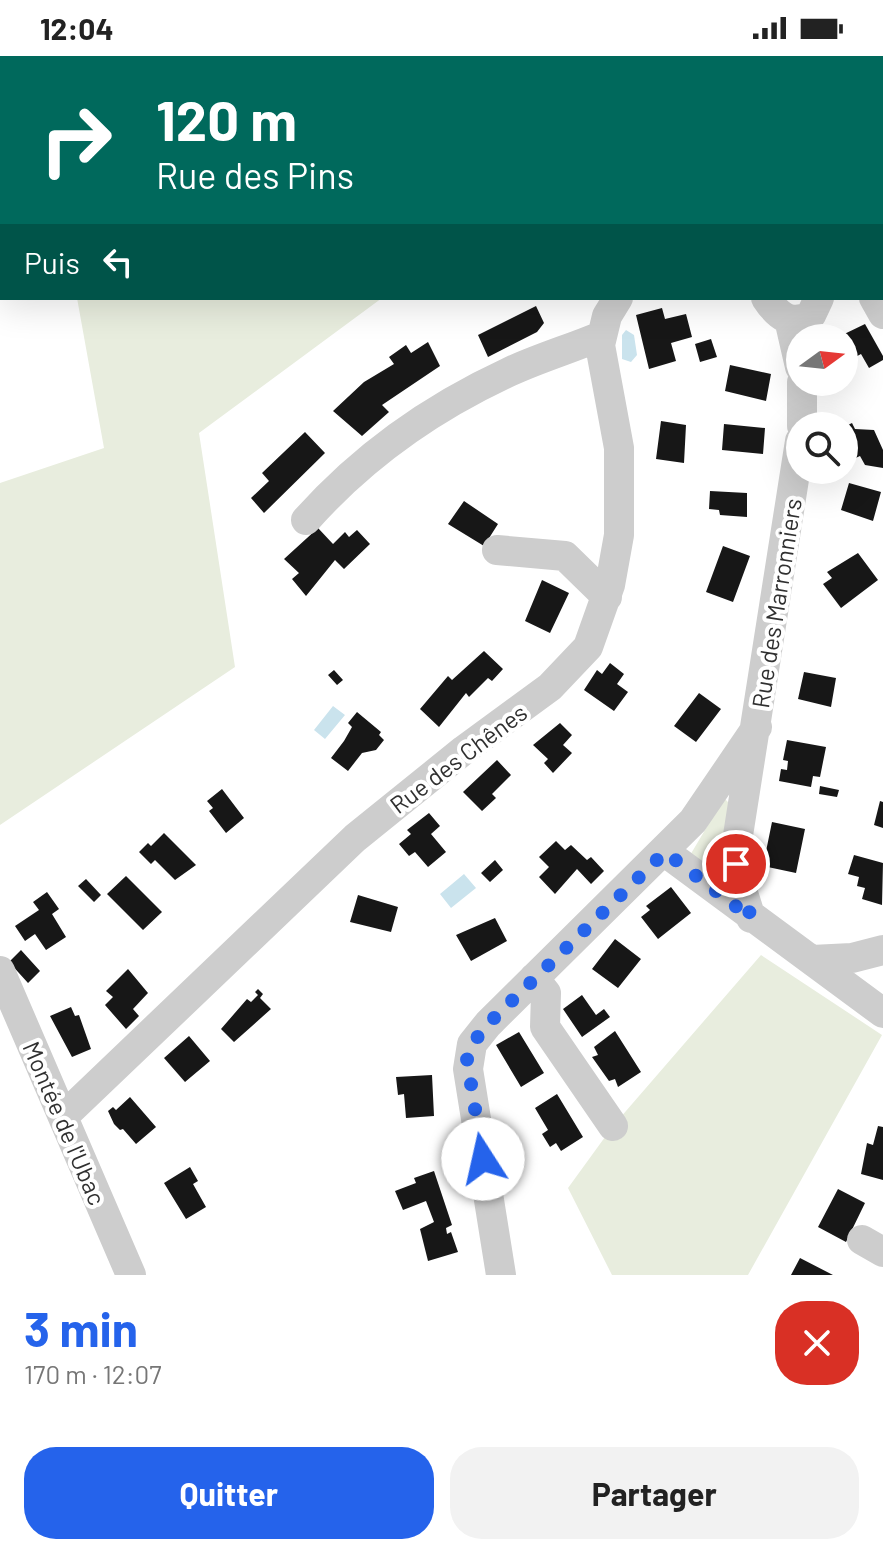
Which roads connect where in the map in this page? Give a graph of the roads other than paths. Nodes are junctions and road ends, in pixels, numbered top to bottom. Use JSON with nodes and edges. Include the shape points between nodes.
{"nodes":[{"id":1,"x":617,"y":300,"type":"edge"},
{"id":2,"x":767,"y":300,"type":"edge"},
{"id":3,"x":818,"y":300,"type":"edge"},
{"id":4,"x":789,"y":319,"type":"junction"},
{"id":5,"x":790,"y":324,"type":"edge"},
{"id":6,"x":601,"y":336,"type":"junction"},
{"id":7,"x":794,"y":484,"type":"edge"},
{"id":8,"x":306,"y":520,"type":"dead end"},
{"id":9,"x":497,"y":550,"type":"dead end"},
{"id":10,"x":607,"y":597,"type":"junction"},
{"id":11,"x":732,"y":786,"type":"junction"},
{"id":12,"x":665,"y":852,"type":"junction"},
{"id":13,"x":751,"y":918,"type":"junction"},
{"id":14,"x":883,"y":950,"type":"edge"},
{"id":15,"x":812,"y":960,"type":"junction"},
{"id":16,"x":0,"y":971,"type":"edge"},
{"id":17,"x":534,"y":978,"type":"junction"},
{"id":18,"x":883,"y":1013,"type":"edge"},
{"id":19,"x":65,"y":1115,"type":"junction"},
{"id":20,"x":613,"y":1126,"type":"dead end"},
{"id":21,"x":883,"y":1268,"type":"edge"},
{"id":22,"x":131,"y":1275,"type":"edge"},
{"id":23,"x":501,"y":1275,"type":"edge"},
{"id":24,"x":879,"y":1275,"type":"edge"}],
"edges":[{"from":1,"to":6,"type":"street","name":"Rue des Chênes"},
{"from":2,"to":4,"type":"street","via":[[776,313]]},
{"from":3,"to":4,"type":"street","via":[[811,315]]},
{"from":4,"to":5,"type":"street"},
{"from":6,"to":8,"type":"street","via":[[510,371],[444,405],[362,462]]},
{"from":6,"to":10,"type":"street","name":"Rue des Chênes","via":[[621,471],[618,550]]},
{"from":7,"to":11,"type":"street","name":"Rue des Marronniers","via":[[757,727]]},
{"from":9,"to":10,"type":"street","via":[[565,556]]},
{"from":10,"to":19,"type":"street","name":"Rue des Chênes","via":[[588,647],[550,687],[355,838]]},
{"from":11,"to":12,"type":"street"},
{"from":11,"to":13,"type":"street","name":"Rue des Marronniers","via":[[736,864]]},
{"from":12,"to":13,"type":"street"},
{"from":12,"to":17,"type":"street"},
{"from":13,"to":15,"type":"street"},
{"from":14,"to":15,"type":"street"},
{"from":15,"to":18,"type":"street"},
{"from":16,"to":19,"type":"street","name":"Montée de l'Ubac"},
{"from":17,"to":20,"type":"street","via":[[546,993],[545,1027]]},
{"from":17,"to":23,"type":"street","via":[[488,1024],[467,1059]]},
{"from":19,"to":22,"type":"street","name":"Montée de l'Ubac"},
{"from":21,"to":24,"type":"street"}]}
